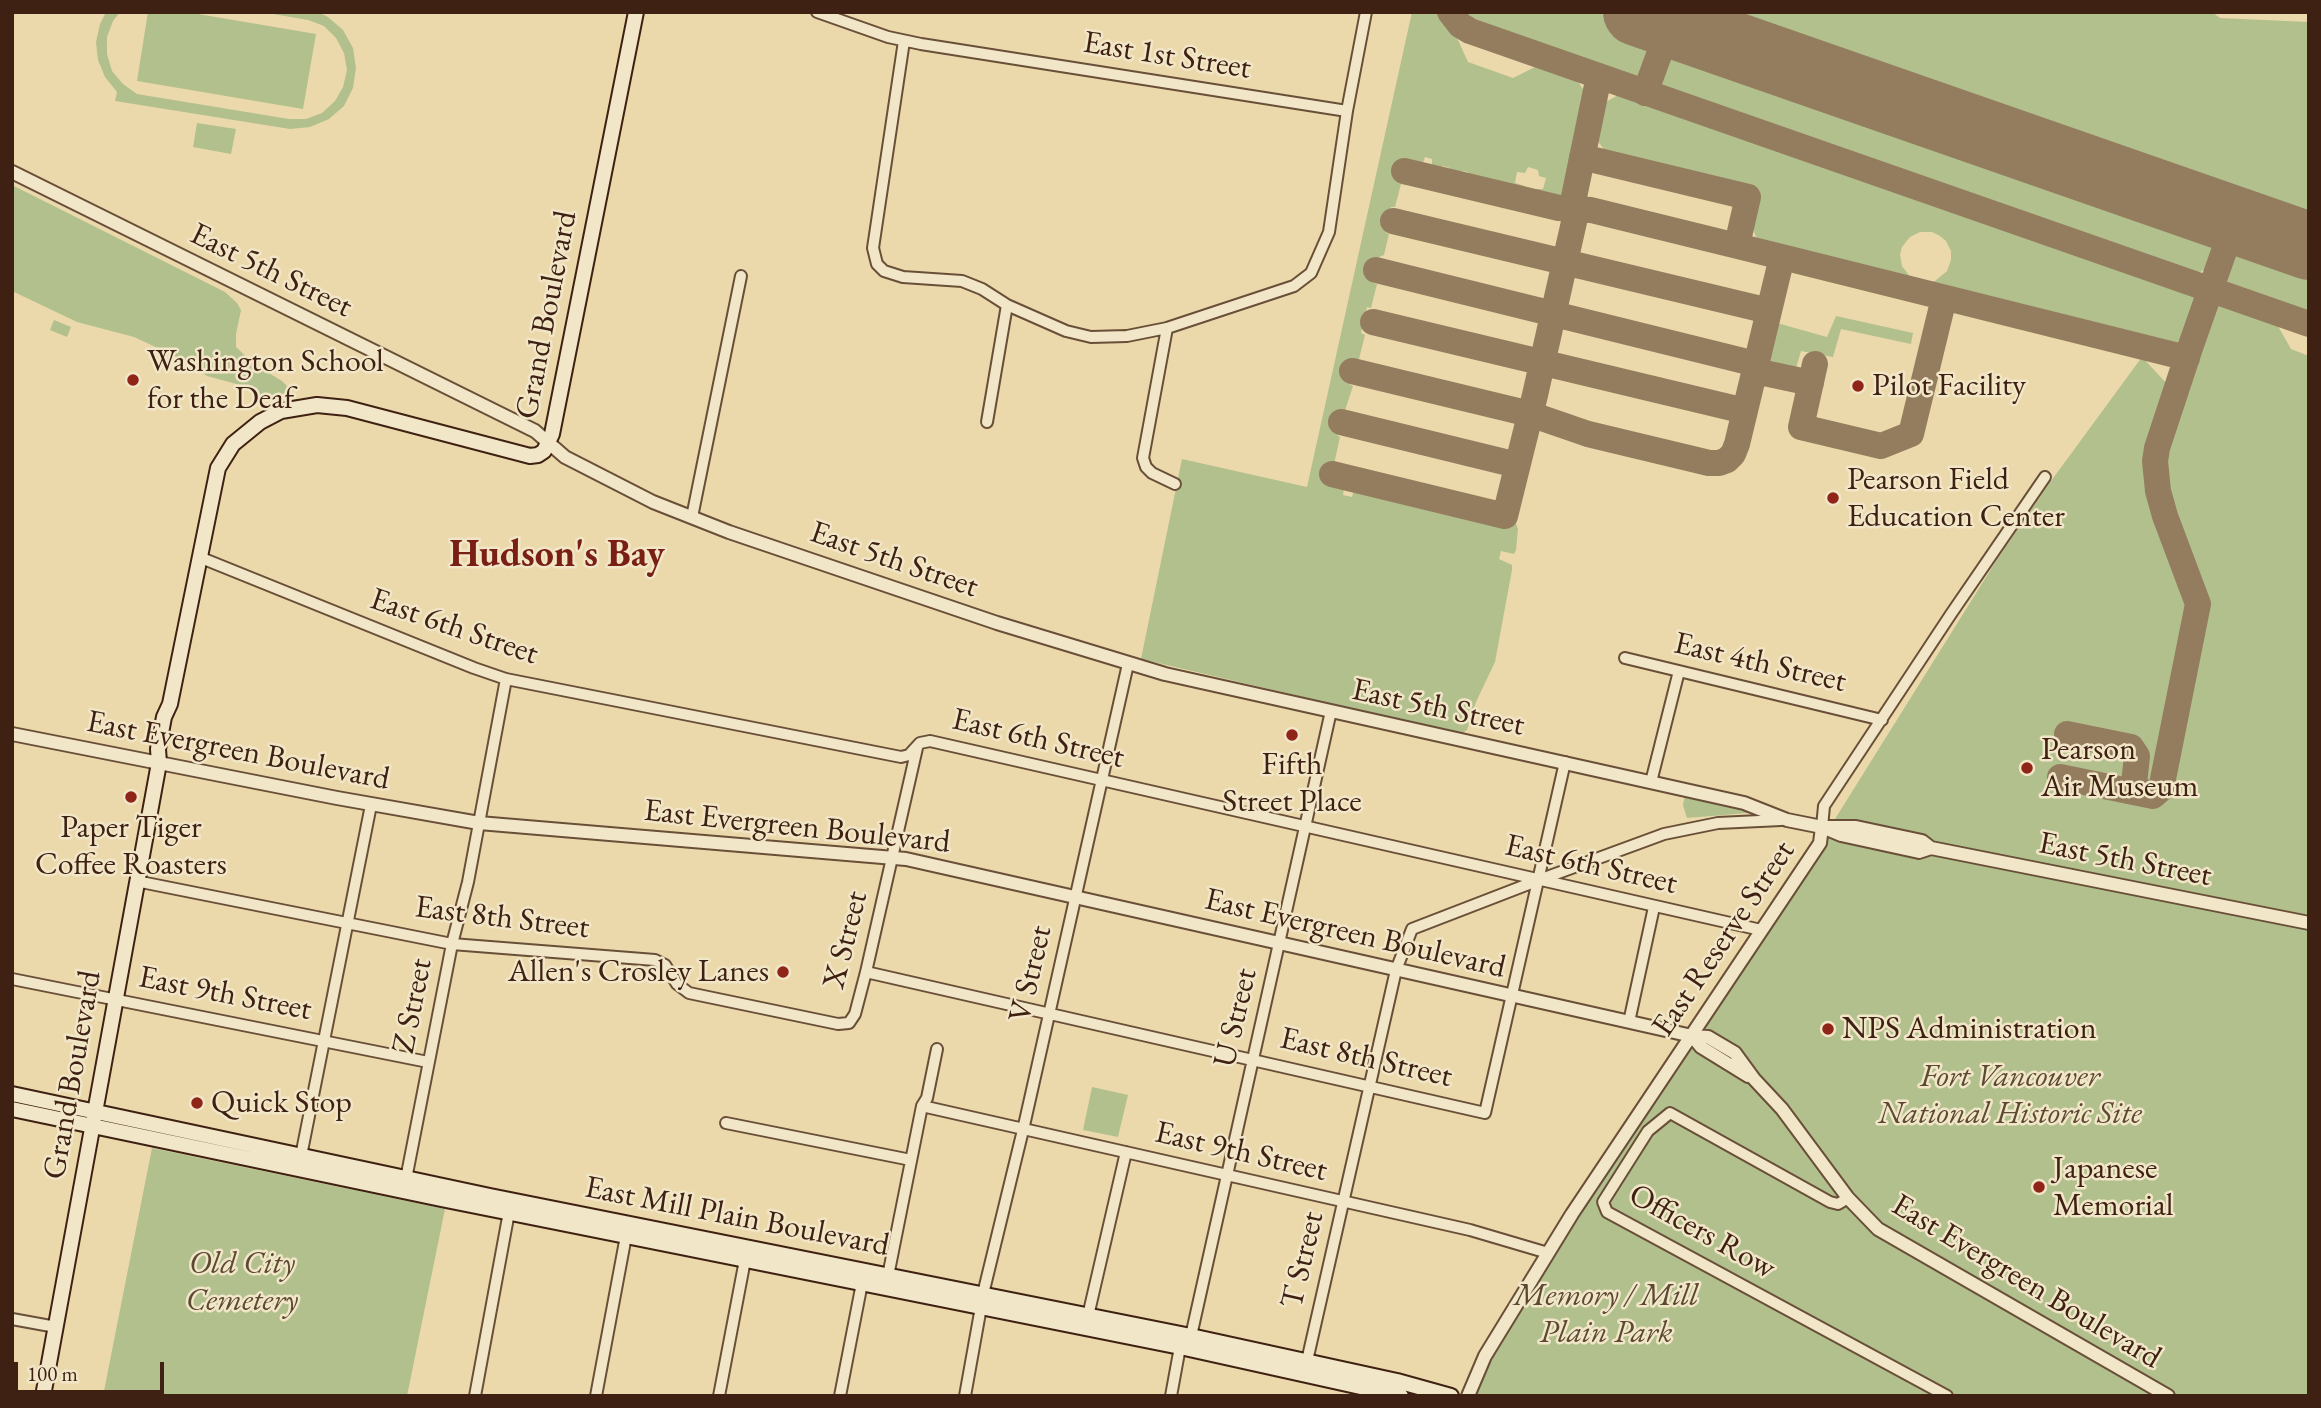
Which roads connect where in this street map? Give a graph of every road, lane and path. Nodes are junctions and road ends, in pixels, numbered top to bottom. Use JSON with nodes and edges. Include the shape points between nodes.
{"nodes":[{"id":1,"x":636,"y":12,"type":"edge"},
{"id":2,"x":817,"y":12,"type":"edge"},
{"id":3,"x":1366,"y":12,"type":"edge"},
{"id":4,"x":904,"y":41,"type":"junction"},
{"id":5,"x":1346,"y":111,"type":"junction"},
{"id":6,"x":12,"y":172,"type":"edge"},
{"id":7,"x":741,"y":276,"type":"dead end"},
{"id":8,"x":1007,"y":305,"type":"junction"},
{"id":9,"x":1167,"y":328,"type":"junction"},
{"id":10,"x":987,"y":422,"type":"dead end"},
{"id":11,"x":549,"y":443,"type":"junction"},
{"id":12,"x":2045,"y":477,"type":"dead end"},
{"id":13,"x":1175,"y":484,"type":"dead end"},
{"id":14,"x":692,"y":517,"type":"junction"},
{"id":15,"x":199,"y":557,"type":"junction"},
{"id":16,"x":1625,"y":658,"type":"dead end"},
{"id":17,"x":1128,"y":664,"type":"junction"},
{"id":18,"x":1679,"y":671,"type":"junction"},
{"id":19,"x":506,"y":679,"type":"junction"},
{"id":20,"x":1331,"y":711,"type":"junction"},
{"id":21,"x":1882,"y":720,"type":"junction"},
{"id":22,"x":12,"y":734,"type":"edge"},
{"id":23,"x":917,"y":745,"type":"junction"},
{"id":24,"x":1565,"y":762,"type":"junction"},
{"id":25,"x":159,"y":763,"type":"junction"},
{"id":26,"x":1103,"y":780,"type":"junction"},
{"id":27,"x":1651,"y":782,"type":"junction"},
{"id":28,"x":371,"y":805,"type":"junction"},
{"id":29,"x":1787,"y":820,"type":"junction"},
{"id":30,"x":479,"y":823,"type":"junction"},
{"id":31,"x":1306,"y":826,"type":"junction"},
{"id":32,"x":1822,"y":827,"type":"junction"},
{"id":33,"x":893,"y":858,"type":"junction"},
{"id":34,"x":1539,"y":880,"type":"junction"},
{"id":35,"x":136,"y":881,"type":"junction"},
{"id":36,"x":1076,"y":898,"type":"junction"},
{"id":37,"x":1654,"y":907,"type":"junction"},
{"id":38,"x":348,"y":923,"type":"junction"},
{"id":39,"x":2309,"y":923,"type":"edge"},
{"id":40,"x":1761,"y":930,"type":"junction"},
{"id":41,"x":452,"y":944,"type":"junction"},
{"id":42,"x":1280,"y":944,"type":"junction"},
{"id":43,"x":1396,"y":970,"type":"junction"},
{"id":44,"x":866,"y":972,"type":"junction"},
{"id":45,"x":12,"y":979,"type":"edge"},
{"id":46,"x":1512,"y":996,"type":"junction"},
{"id":47,"x":114,"y":999,"type":"junction"},
{"id":48,"x":1048,"y":1012,"type":"junction"},
{"id":49,"x":1629,"y":1022,"type":"junction"},
{"id":50,"x":849,"y":1023,"type":"joint"},
{"id":51,"x":1692,"y":1036,"type":"junction"},
{"id":52,"x":324,"y":1040,"type":"junction"},
{"id":53,"x":937,"y":1049,"type":"dead end"},
{"id":54,"x":1253,"y":1059,"type":"junction"},
{"id":55,"x":428,"y":1062,"type":"junction"},
{"id":56,"x":1369,"y":1085,"type":"junction"},
{"id":57,"x":12,"y":1094,"type":"edge"},
{"id":58,"x":922,"y":1106,"type":"junction"},
{"id":59,"x":12,"y":1109,"type":"edge"},
{"id":60,"x":94,"y":1120,"type":"junction"},
{"id":61,"x":726,"y":1124,"type":"dead end"},
{"id":62,"x":1023,"y":1130,"type":"junction"},
{"id":63,"x":1126,"y":1152,"type":"junction"},
{"id":64,"x":301,"y":1156,"type":"junction"},
{"id":65,"x":911,"y":1160,"type":"junction"},
{"id":66,"x":1227,"y":1175,"type":"junction"},
{"id":67,"x":406,"y":1178,"type":"junction"},
{"id":68,"x":1848,"y":1198,"type":"junction"},
{"id":69,"x":1343,"y":1202,"type":"junction"},
{"id":70,"x":509,"y":1212,"type":"junction"},
{"id":71,"x":626,"y":1236,"type":"junction"},
{"id":72,"x":1548,"y":1253,"type":"junction"},
{"id":73,"x":744,"y":1260,"type":"junction"},
{"id":74,"x":888,"y":1276,"type":"junction"},
{"id":75,"x":862,"y":1283,"type":"junction"},
{"id":76,"x":982,"y":1301,"type":"junction"},
{"id":77,"x":1088,"y":1316,"type":"junction"},
{"id":78,"x":12,"y":1319,"type":"edge"},
{"id":79,"x":56,"y":1327,"type":"junction"},
{"id":80,"x":1185,"y":1341,"type":"junction"},
{"id":81,"x":1307,"y":1361,"type":"junction"},
{"id":82,"x":43,"y":1396,"type":"edge"},
{"id":83,"x":475,"y":1396,"type":"edge"},
{"id":84,"x":596,"y":1396,"type":"edge"},
{"id":85,"x":719,"y":1396,"type":"edge"},
{"id":86,"x":840,"y":1396,"type":"edge"},
{"id":87,"x":965,"y":1396,"type":"edge"},
{"id":88,"x":1171,"y":1396,"type":"edge"},
{"id":89,"x":1401,"y":1396,"type":"edge"},
{"id":90,"x":1451,"y":1396,"type":"edge"},
{"id":91,"x":1468,"y":1396,"type":"edge"},
{"id":92,"x":1947,"y":1396,"type":"edge"},
{"id":93,"x":2168,"y":1396,"type":"edge"}],
"edges":[{"from":1,"to":11,"type":"main road","name":"Grand Boulevard"},
{"from":2,"to":4,"type":"street","name":"East 1st Street"},
{"from":3,"to":5,"type":"street"},
{"from":4,"to":5,"type":"street","name":"East 1st Street"},
{"from":4,"to":8,"type":"street","via":[[873,248],[877,264],[892,274],[962,281]]},
{"from":5,"to":9,"type":"street","via":[[1329,232],[1311,273],[1294,286]]},
{"from":6,"to":11,"type":"street","name":"East 5th Street","via":[[535,431]]},
{"from":7,"to":14,"type":"street"},
{"from":8,"to":9,"type":"street","via":[[1091,337]]},
{"from":8,"to":10,"type":"street"},
{"from":9,"to":13,"type":"street","via":[[1143,458],[1152,473]]},
{"from":11,"to":14,"type":"street","name":"East 5th Street","via":[[596,474]]},
{"from":11,"to":15,"type":"main road","name":"Grand Boulevard","via":[[544,452],[530,456],[347,408],[317,405],[281,411],[250,428],[224,457],[214,480]]},
{"from":12,"to":21,"type":"street","name":"East Reserve Street"},
{"from":14,"to":17,"type":"street","name":"East 5th Street"},
{"from":15,"to":19,"type":"street","name":"East 6th Street"},
{"from":15,"to":25,"type":"main road","name":"Grand Boulevard","via":[[164,717]]},
{"from":16,"to":18,"type":"street","name":"East 4th Street"},
{"from":17,"to":20,"type":"street","name":"East 5th Street"},
{"from":17,"to":26,"type":"street","name":"V Street"},
{"from":18,"to":21,"type":"street","name":"East 4th Street"},
{"from":18,"to":27,"type":"street"},
{"from":19,"to":23,"type":"street","name":"East 6th Street","via":[[901,757]]},
{"from":19,"to":30,"type":"street","name":"Z Street"},
{"from":20,"to":24,"type":"street","name":"East 5th Street"},
{"from":20,"to":31,"type":"street","name":"U Street"},
{"from":21,"to":32,"type":"street","name":"East Reserve Street","via":[[1824,806]]},
{"from":22,"to":25,"type":"street","name":"East Evergreen Boulevard"},
{"from":23,"to":26,"type":"street","name":"East 6th Street","via":[[930,741]]},
{"from":23,"to":33,"type":"street","name":"X Street"},
{"from":24,"to":27,"type":"street","name":"East 5th Street"},
{"from":24,"to":34,"type":"street"},
{"from":25,"to":28,"type":"street","name":"East Evergreen Boulevard"},
{"from":25,"to":35,"type":"main road","name":"Grand Boulevard"},
{"from":26,"to":31,"type":"street","name":"East 6th Street"},
{"from":26,"to":36,"type":"street","name":"V Street"},
{"from":27,"to":29,"type":"street","name":"East 5th Street","via":[[1744,803]]},
{"from":28,"to":30,"type":"street","name":"East Evergreen Boulevard"},
{"from":28,"to":38,"type":"street"},
{"from":29,"to":32,"type":"street","name":"East 5th Street"},
{"from":29,"to":34,"type":"street","via":[[1718,823],[1664,834]]},
{"from":30,"to":33,"type":"street","name":"East Evergreen Boulevard"},
{"from":30,"to":41,"type":"street","name":"Z Street"},
{"from":31,"to":34,"type":"street","name":"East 6th Street"},
{"from":31,"to":42,"type":"street","name":"U Street"},
{"from":32,"to":39,"type":"street","name":"East 5th Street","via":[[1919,852],[1931,848]]},
{"from":32,"to":40,"type":"street","name":"East Reserve Street","via":[[1820,843]]},
{"from":33,"to":36,"type":"street","name":"East Evergreen Boulevard"},
{"from":33,"to":44,"type":"street","name":"X Street"},
{"from":34,"to":37,"type":"street","name":"East 6th Street"},
{"from":34,"to":43,"type":"street","name":"T Street","via":[[1414,928]]},
{"from":34,"to":46,"type":"street"},
{"from":35,"to":38,"type":"street","name":"East 8th Street"},
{"from":35,"to":47,"type":"main road","name":"Grand Boulevard"},
{"from":36,"to":42,"type":"street","name":"East Evergreen Boulevard"},
{"from":36,"to":48,"type":"street","name":"V Street"},
{"from":37,"to":40,"type":"street","name":"East 6th Street"},
{"from":37,"to":49,"type":"street"},
{"from":38,"to":41,"type":"street","name":"East 8th Street"},
{"from":38,"to":52,"type":"street"},
{"from":40,"to":51,"type":"street","name":"East Reserve Street"},
{"from":41,"to":50,"type":"street","name":"East 8th Street","via":[[655,960],[689,993]]},
{"from":41,"to":55,"type":"street","name":"Z Street"},
{"from":42,"to":43,"type":"street","name":"East Evergreen Boulevard"},
{"from":42,"to":54,"type":"street","name":"U Street"},
{"from":43,"to":46,"type":"street","name":"East Evergreen Boulevard"},
{"from":43,"to":56,"type":"street","name":"T Street"},
{"from":44,"to":48,"type":"street","name":"East 8th Street"},
{"from":44,"to":50,"type":"street","name":"X Street"},
{"from":45,"to":47,"type":"street","name":"East 9th Street"},
{"from":46,"to":49,"type":"street","name":"East Evergreen Boulevard"},
{"from":46,"to":56,"type":"street","name":"East 8th Street","via":[[1485,1113]]},
{"from":47,"to":52,"type":"street","name":"East 9th Street"},
{"from":47,"to":60,"type":"main road","name":"Grand Boulevard"},
{"from":48,"to":54,"type":"street","name":"East 8th Street"},
{"from":48,"to":62,"type":"street","name":"V Street"},
{"from":49,"to":51,"type":"street","name":"East Evergreen Boulevard"},
{"from":51,"to":68,"type":"street","name":"East Evergreen Boulevard","via":[[1708,1037],[1735,1053]]},
{"from":51,"to":72,"type":"street","name":"East Reserve Street"},
{"from":52,"to":55,"type":"street","name":"East 9th Street"},
{"from":52,"to":64,"type":"street"},
{"from":53,"to":58,"type":"street"},
{"from":54,"to":56,"type":"street","name":"East 8th Street"},
{"from":54,"to":66,"type":"street","name":"U Street"},
{"from":55,"to":67,"type":"street","name":"Z Street"},
{"from":56,"to":69,"type":"street","name":"T Street"},
{"from":57,"to":60,"type":"main road","name":"East Mill Plain Boulevard"},
{"from":58,"to":62,"type":"street","name":"East 9th Street"},
{"from":58,"to":65,"type":"street"},
{"from":59,"to":60,"type":"main road","name":"East Mill Plain Boulevard"},
{"from":60,"to":64,"type":"main road","name":"East Mill Plain Boulevard"},
{"from":60,"to":70,"type":"main road","name":"East Mill Plain Boulevard"},
{"from":60,"to":79,"type":"main road","name":"Grand Boulevard"},
{"from":61,"to":65,"type":"street"},
{"from":62,"to":63,"type":"street","name":"East 9th Street"},
{"from":62,"to":76,"type":"street","name":"V Street"},
{"from":63,"to":66,"type":"street","name":"East 9th Street"},
{"from":63,"to":77,"type":"street"},
{"from":64,"to":67,"type":"main road","name":"East Mill Plain Boulevard"},
{"from":65,"to":74,"type":"street"},
{"from":66,"to":69,"type":"street","name":"East 9th Street"},
{"from":66,"to":80,"type":"street","name":"U Street"},
{"from":67,"to":74,"type":"main road","name":"East Mill Plain Boulevard"},
{"from":68,"to":92,"type":"street","name":"Officers Row","via":[[1830,1202],[1670,1113],[1648,1131],[1603,1202],[1607,1212]]},
{"from":68,"to":93,"type":"street","name":"East Evergreen Boulevard","via":[[1878,1229]]},
{"from":69,"to":72,"type":"street","name":"East 9th Street"},
{"from":69,"to":81,"type":"street","name":"T Street"},
{"from":70,"to":71,"type":"main road","name":"East Mill Plain Boulevard"},
{"from":70,"to":83,"type":"street"},
{"from":71,"to":73,"type":"main road","name":"East Mill Plain Boulevard"},
{"from":71,"to":84,"type":"street"},
{"from":72,"to":91,"type":"street","name":"East Reserve Street","via":[[1485,1356]]},
{"from":73,"to":75,"type":"main road","name":"East Mill Plain Boulevard"},
{"from":73,"to":85,"type":"street"},
{"from":74,"to":76,"type":"main road","name":"East Mill Plain Boulevard"},
{"from":75,"to":76,"type":"main road","name":"East Mill Plain Boulevard"},
{"from":75,"to":86,"type":"street"},
{"from":76,"to":77,"type":"main road","name":"East Mill Plain Boulevard"},
{"from":76,"to":80,"type":"main road","name":"East Mill Plain Boulevard"},
{"from":76,"to":87,"type":"street","name":"V Street"},
{"from":77,"to":80,"type":"main road","name":"East Mill Plain Boulevard"},
{"from":78,"to":79,"type":"street"},
{"from":79,"to":82,"type":"main road","name":"Grand Boulevard"},
{"from":80,"to":81,"type":"main road","name":"East Mill Plain Boulevard"},
{"from":80,"to":88,"type":"street","name":"U Street"},
{"from":80,"to":89,"type":"main road","name":"East Mill Plain Boulevard"},
{"from":81,"to":90,"type":"main road","name":"East Mill Plain Boulevard"}]}
